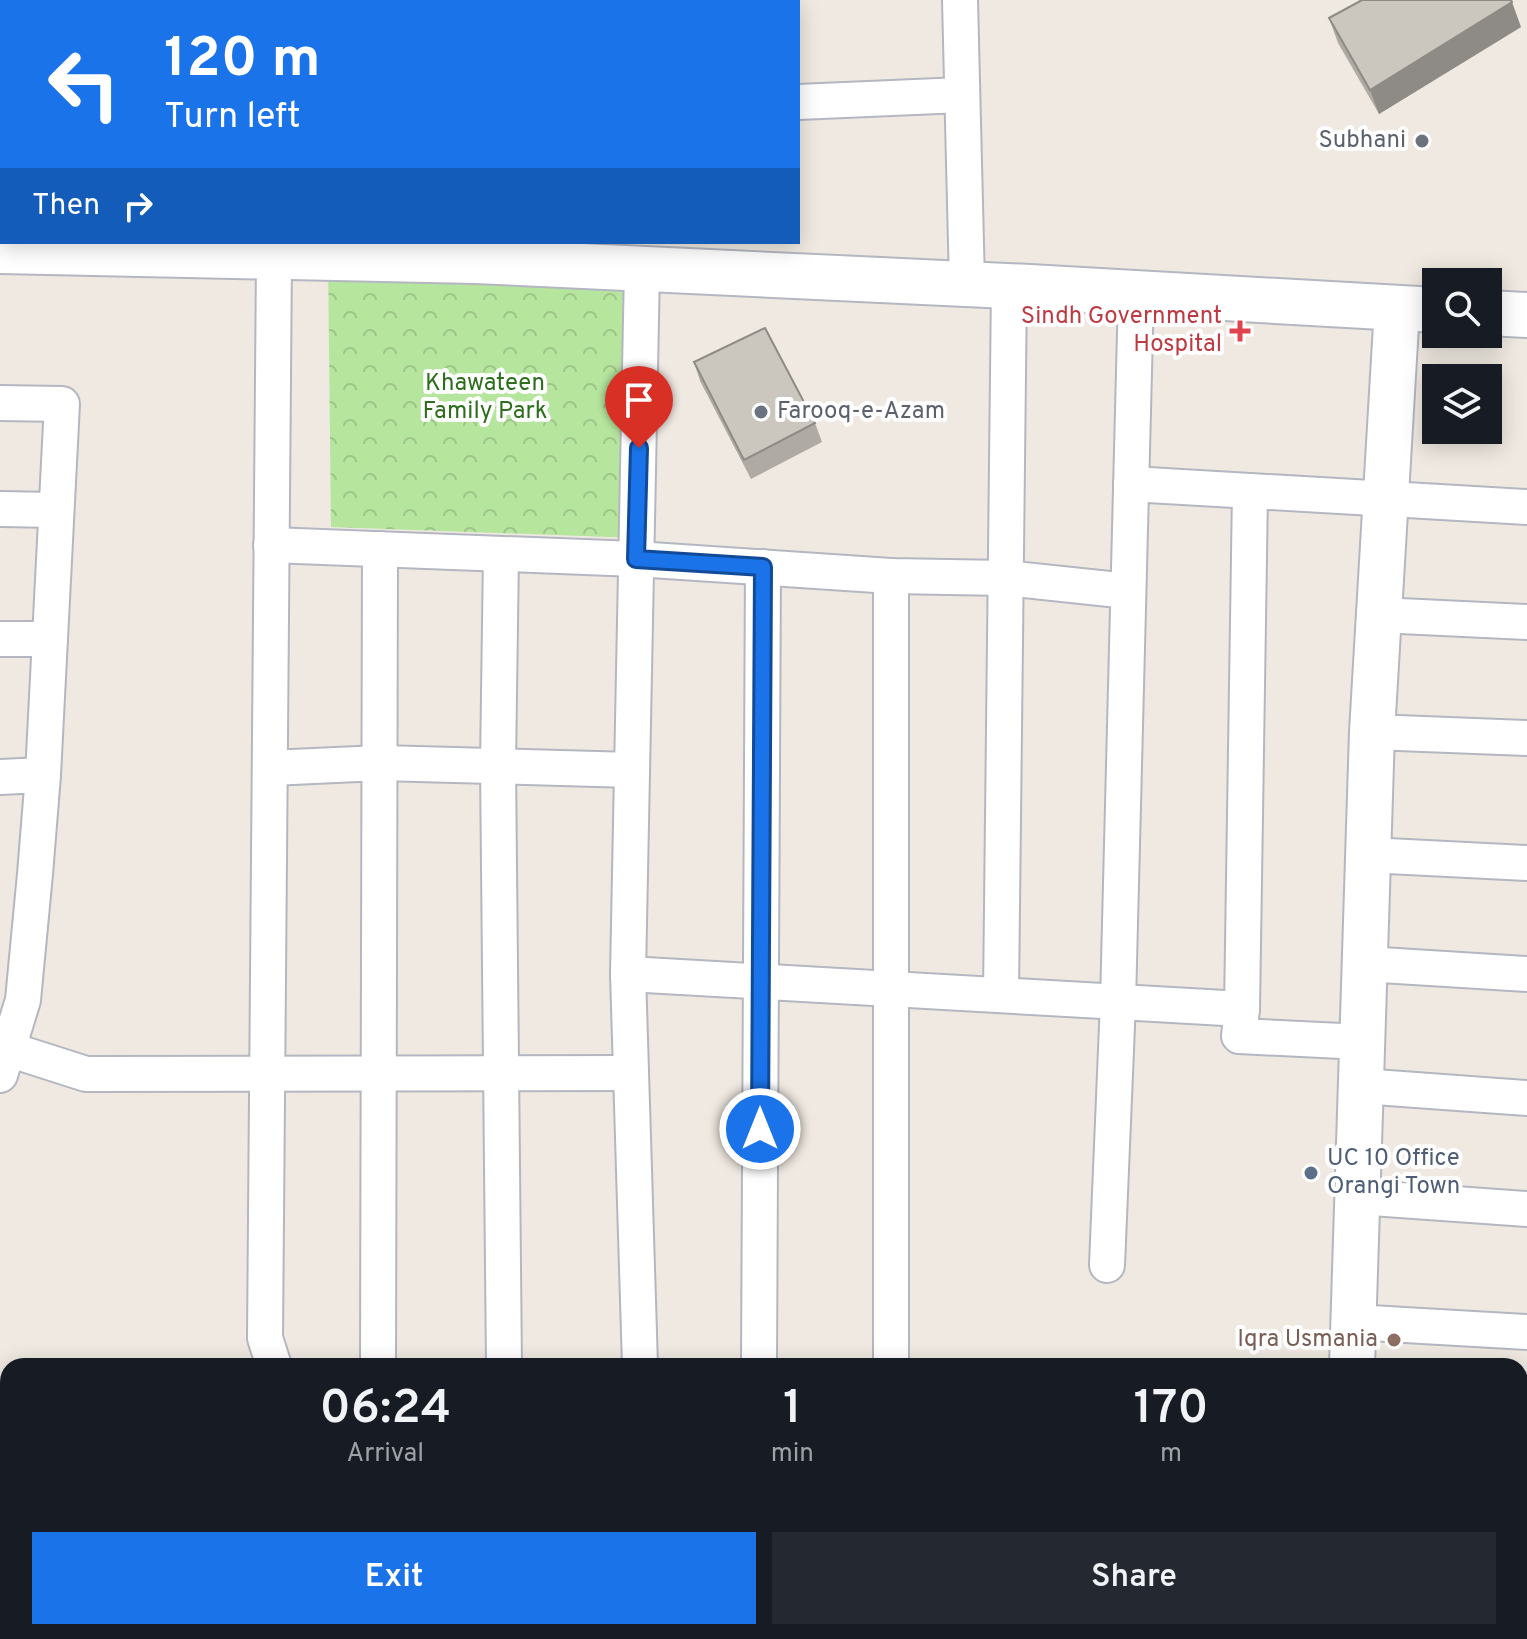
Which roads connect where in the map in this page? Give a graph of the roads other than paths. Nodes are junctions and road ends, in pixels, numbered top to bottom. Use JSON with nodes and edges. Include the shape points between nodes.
{"nodes":[{"id":1,"x":960,"y":0,"type":"edge"},
{"id":2,"x":962,"y":95,"type":"junction"},
{"id":3,"x":800,"y":102,"type":"edge"},
{"id":4,"x":74,"y":248,"type":"edge"},
{"id":5,"x":0,"y":251,"type":"edge"},
{"id":6,"x":456,"y":251,"type":"edge"},
{"id":7,"x":274,"y":257,"type":"junction"},
{"id":8,"x":642,"y":269,"type":"junction"},
{"id":9,"x":988,"y":285,"type":"junction"},
{"id":10,"x":1136,"y":293,"type":"junction"},
{"id":11,"x":1417,"y":309,"type":"edge"},
{"id":12,"x":1502,"y":314,"type":"edge"},
{"id":13,"x":1527,"y":315,"type":"edge"},
{"id":14,"x":0,"y":403,"type":"edge"},
{"id":15,"x":1131,"y":484,"type":"junction"},
{"id":16,"x":1250,"y":491,"type":"junction"},
{"id":17,"x":1386,"y":500,"type":"junction"},
{"id":18,"x":1527,"y":507,"type":"edge"},
{"id":19,"x":0,"y":509,"type":"edge"},
{"id":20,"x":56,"y":510,"type":"junction"},
{"id":21,"x":271,"y":545,"type":"junction"},
{"id":22,"x":380,"y":549,"type":"junction"},
{"id":23,"x":501,"y":554,"type":"junction"},
{"id":24,"x":636,"y":559,"type":"junction"},
{"id":25,"x":763,"y":567,"type":"junction"},
{"id":26,"x":891,"y":576,"type":"junction"},
{"id":27,"x":1006,"y":578,"type":"junction"},
{"id":28,"x":1128,"y":591,"type":"junction"},
{"id":29,"x":1379,"y":615,"type":"junction"},
{"id":30,"x":1527,"y":622,"type":"edge"},
{"id":31,"x":0,"y":639,"type":"edge"},
{"id":32,"x":50,"y":639,"type":"junction"},
{"id":33,"x":1372,"y":732,"type":"junction"},
{"id":34,"x":1527,"y":738,"type":"edge"},
{"id":35,"x":380,"y":763,"type":"junction"},
{"id":36,"x":498,"y":765,"type":"junction"},
{"id":37,"x":270,"y":768,"type":"junction"},
{"id":38,"x":632,"y":770,"type":"junction"},
{"id":39,"x":43,"y":775,"type":"junction"},
{"id":40,"x":0,"y":777,"type":"edge"},
{"id":41,"x":1368,"y":855,"type":"junction"},
{"id":42,"x":1527,"y":863,"type":"edge"},
{"id":43,"x":13,"y":953,"type":"edge"},
{"id":44,"x":1365,"y":964,"type":"junction"},
{"id":45,"x":628,"y":974,"type":"junction"},
{"id":46,"x":1527,"y":974,"type":"edge"},
{"id":47,"x":761,"y":982,"type":"junction"},
{"id":48,"x":891,"y":989,"type":"junction"},
{"id":49,"x":1001,"y":995,"type":"junction"},
{"id":50,"x":1118,"y":1002,"type":"junction"},
{"id":51,"x":1242,"y":1009,"type":"junction"},
{"id":52,"x":1362,"y":1042,"type":"junction"},
{"id":53,"x":4,"y":1062,"type":"edge"},
{"id":54,"x":267,"y":1073,"type":"junction"},
{"id":55,"x":379,"y":1073,"type":"junction"},
{"id":56,"x":501,"y":1073,"type":"junction"},
{"id":57,"x":631,"y":1073,"type":"junction"},
{"id":58,"x":1361,"y":1086,"type":"junction"},
{"id":59,"x":1527,"y":1098,"type":"edge"},
{"id":60,"x":1358,"y":1197,"type":"junction"},
{"id":61,"x":1527,"y":1209,"type":"edge"},
{"id":62,"x":1107,"y":1265,"type":"dead end"},
{"id":63,"x":1353,"y":1322,"type":"junction"},
{"id":64,"x":1527,"y":1332,"type":"edge"},
{"id":65,"x":271,"y":1358,"type":"edge"},
{"id":66,"x":378,"y":1358,"type":"edge"},
{"id":67,"x":504,"y":1358,"type":"edge"},
{"id":68,"x":640,"y":1358,"type":"edge"},
{"id":69,"x":759,"y":1358,"type":"edge"},
{"id":70,"x":891,"y":1358,"type":"edge"},
{"id":71,"x":1352,"y":1358,"type":"edge"}],
"edges":[{"from":1,"to":2,"type":"street"},
{"from":2,"to":3,"type":"street"},
{"from":2,"to":9,"type":"street"},
{"from":4,"to":5,"type":"main road"},
{"from":4,"to":7,"type":"main road"},
{"from":6,"to":7,"type":"main road"},
{"from":6,"to":8,"type":"main road"},
{"from":7,"to":21,"type":"street"},
{"from":8,"to":9,"type":"main road"},
{"from":8,"to":24,"type":"street"},
{"from":9,"to":10,"type":"main road"},
{"from":9,"to":27,"type":"street"},
{"from":10,"to":11,"type":"main road"},
{"from":10,"to":15,"type":"street"},
{"from":11,"to":17,"type":"main road"},
{"from":12,"to":13,"type":"main road"},
{"from":14,"to":20,"type":"street","via":[[62,404]]},
{"from":15,"to":16,"type":"street"},
{"from":15,"to":28,"type":"street"},
{"from":16,"to":17,"type":"street"},
{"from":16,"to":51,"type":"street"},
{"from":17,"to":18,"type":"street"},
{"from":17,"to":29,"type":"main road"},
{"from":19,"to":20,"type":"street"},
{"from":20,"to":32,"type":"street"},
{"from":21,"to":22,"type":"street"},
{"from":21,"to":37,"type":"street"},
{"from":22,"to":23,"type":"street"},
{"from":22,"to":35,"type":"street"},
{"from":23,"to":24,"type":"street"},
{"from":23,"to":36,"type":"street"},
{"from":24,"to":25,"type":"street"},
{"from":24,"to":38,"type":"street"},
{"from":25,"to":26,"type":"street"},
{"from":25,"to":47,"type":"street"},
{"from":26,"to":27,"type":"street"},
{"from":26,"to":48,"type":"street"},
{"from":27,"to":28,"type":"street"},
{"from":27,"to":49,"type":"street"},
{"from":28,"to":50,"type":"street"},
{"from":29,"to":30,"type":"street"},
{"from":29,"to":33,"type":"main road"},
{"from":31,"to":32,"type":"street"},
{"from":32,"to":39,"type":"street"},
{"from":33,"to":34,"type":"street"},
{"from":33,"to":41,"type":"main road"},
{"from":35,"to":36,"type":"street"},
{"from":35,"to":37,"type":"street"},
{"from":35,"to":55,"type":"street"},
{"from":36,"to":38,"type":"street"},
{"from":36,"to":56,"type":"street"},
{"from":37,"to":54,"type":"street"},
{"from":38,"to":45,"type":"street"},
{"from":39,"to":40,"type":"street"},
{"from":39,"to":43,"type":"street"},
{"from":41,"to":42,"type":"street"},
{"from":41,"to":44,"type":"main road"},
{"from":43,"to":53,"type":"street","via":[[23,1000]]},
{"from":44,"to":46,"type":"street"},
{"from":44,"to":52,"type":"main road"},
{"from":45,"to":47,"type":"street"},
{"from":45,"to":57,"type":"street"},
{"from":47,"to":48,"type":"street"},
{"from":47,"to":69,"type":"street"},
{"from":48,"to":49,"type":"street"},
{"from":48,"to":70,"type":"street"},
{"from":49,"to":50,"type":"street"},
{"from":50,"to":51,"type":"street"},
{"from":50,"to":62,"type":"street"},
{"from":51,"to":52,"type":"street","via":[[1239,1036]]},
{"from":52,"to":58,"type":"main road"},
{"from":53,"to":54,"type":"street","via":[[86,1074]]},
{"from":54,"to":55,"type":"street"},
{"from":54,"to":65,"type":"street","via":[[265,1338]]},
{"from":55,"to":56,"type":"street"},
{"from":55,"to":66,"type":"street"},
{"from":56,"to":57,"type":"street"},
{"from":56,"to":67,"type":"street"},
{"from":57,"to":68,"type":"street"},
{"from":58,"to":59,"type":"street"},
{"from":58,"to":60,"type":"main road"},
{"from":60,"to":61,"type":"street"},
{"from":60,"to":63,"type":"main road"},
{"from":63,"to":64,"type":"street"},
{"from":63,"to":71,"type":"main road"}]}
